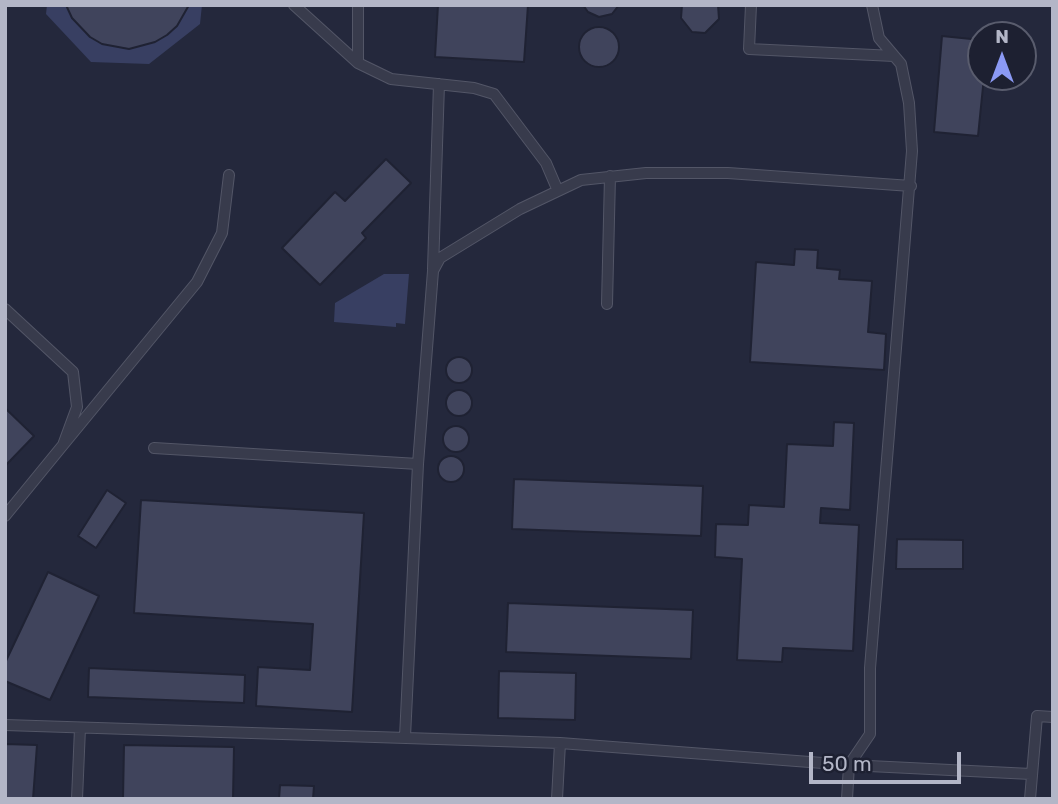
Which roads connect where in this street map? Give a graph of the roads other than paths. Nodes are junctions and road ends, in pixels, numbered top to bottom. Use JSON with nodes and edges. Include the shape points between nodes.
{"nodes":[{"id":1,"x":294,"y":5,"type":"edge"},
{"id":2,"x":358,"y":5,"type":"edge"},
{"id":3,"x":751,"y":5,"type":"edge"},
{"id":4,"x":872,"y":5,"type":"edge"},
{"id":5,"x":894,"y":56,"type":"junction"},
{"id":6,"x":358,"y":63,"type":"junction"},
{"id":7,"x":439,"y":84,"type":"junction"},
{"id":8,"x":229,"y":175,"type":"dead end"},
{"id":9,"x":610,"y":176,"type":"junction"},
{"id":10,"x":911,"y":186,"type":"junction"},
{"id":11,"x":558,"y":191,"type":"junction"},
{"id":12,"x":433,"y":271,"type":"junction"},
{"id":13,"x":607,"y":304,"type":"dead end"},
{"id":14,"x":5,"y":309,"type":"edge"},
{"id":15,"x":62,"y":445,"type":"junction"},
{"id":16,"x":154,"y":448,"type":"dead end"},
{"id":17,"x":418,"y":464,"type":"junction"},
{"id":18,"x":5,"y":516,"type":"edge"},
{"id":19,"x":1053,"y":717,"type":"edge"},
{"id":20,"x":5,"y":725,"type":"edge"},
{"id":21,"x":80,"y":728,"type":"junction"},
{"id":22,"x":405,"y":737,"type":"junction"},
{"id":23,"x":560,"y":743,"type":"junction"},
{"id":24,"x":849,"y":765,"type":"junction"},
{"id":25,"x":1031,"y":774,"type":"junction"},
{"id":26,"x":77,"y":799,"type":"edge"},
{"id":27,"x":557,"y":799,"type":"edge"},
{"id":28,"x":847,"y":799,"type":"edge"},
{"id":29,"x":1030,"y":799,"type":"edge"}],
"edges":[{"from":1,"to":6,"type":"lane"},
{"from":2,"to":6,"type":"lane"},
{"from":3,"to":5,"type":"lane","via":[[749,49]]},
{"from":4,"to":5,"type":"lane","via":[[879,38]]},
{"from":5,"to":10,"type":"lane","via":[[901,64],[909,103]]},
{"from":6,"to":7,"type":"lane","via":[[391,79]]},
{"from":7,"to":11,"type":"lane","via":[[494,94],[545,163]]},
{"from":7,"to":12,"type":"lane"},
{"from":8,"to":15,"type":"lane","via":[[222,233],[197,282]]},
{"from":9,"to":10,"type":"lane","via":[[728,173]]},
{"from":9,"to":11,"type":"lane","via":[[581,180]]},
{"from":9,"to":13,"type":"lane"},
{"from":10,"to":24,"type":"lane","via":[[870,668],[870,734]]},
{"from":11,"to":12,"type":"lane","via":[[440,258]]},
{"from":12,"to":17,"type":"lane"},
{"from":14,"to":15,"type":"lane","via":[[73,372],[77,407]]},
{"from":15,"to":18,"type":"lane"},
{"from":16,"to":17,"type":"lane"},
{"from":17,"to":22,"type":"lane"},
{"from":19,"to":25,"type":"lane","via":[[1037,716]]},
{"from":20,"to":21,"type":"lane"},
{"from":21,"to":22,"type":"lane"},
{"from":21,"to":26,"type":"lane"},
{"from":22,"to":23,"type":"lane"},
{"from":23,"to":24,"type":"lane"},
{"from":23,"to":27,"type":"lane"},
{"from":24,"to":25,"type":"lane"},
{"from":24,"to":28,"type":"lane"},
{"from":25,"to":29,"type":"lane"}]}
